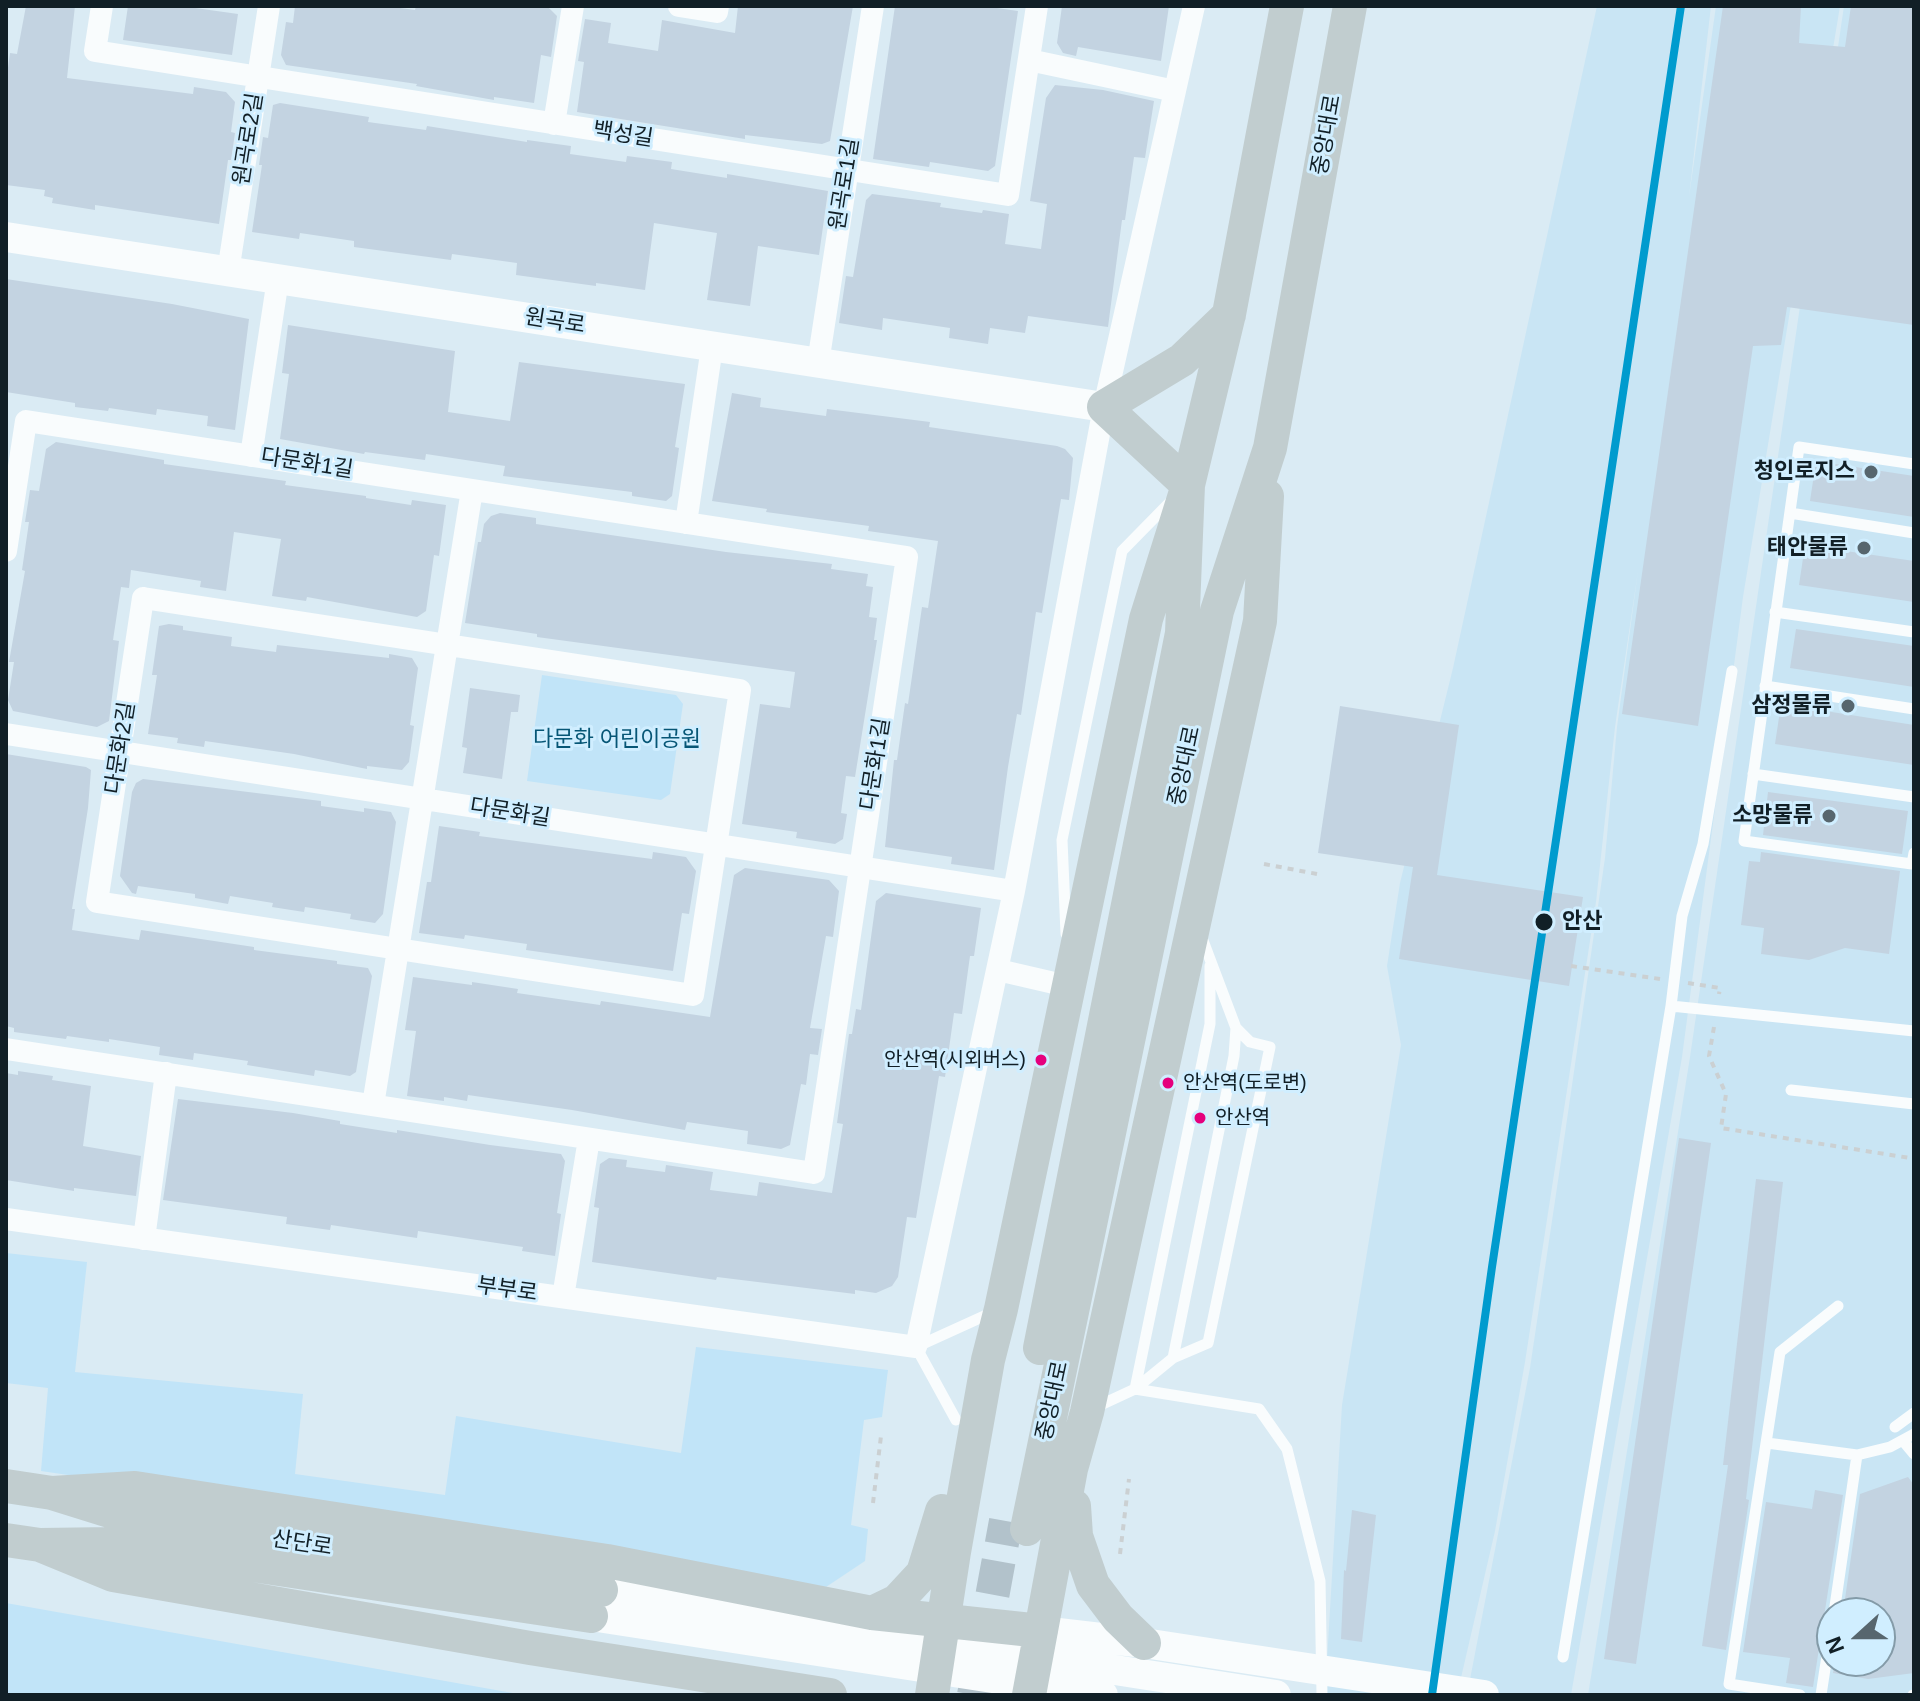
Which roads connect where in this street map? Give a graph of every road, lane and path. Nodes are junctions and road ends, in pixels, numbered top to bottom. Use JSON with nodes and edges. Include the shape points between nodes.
{"nodes":[{"id":1,"x":102,"y":6,"type":"edge"},
{"id":2,"x":269,"y":6,"type":"edge"},
{"id":3,"x":573,"y":6,"type":"edge"},
{"id":4,"x":679,"y":6,"type":"edge"},
{"id":5,"x":718,"y":6,"type":"edge"},
{"id":6,"x":873,"y":6,"type":"edge"},
{"id":7,"x":1037,"y":6,"type":"edge"},
{"id":8,"x":1194,"y":6,"type":"edge"},
{"id":9,"x":1287,"y":6,"type":"edge"},
{"id":10,"x":1350,"y":6,"type":"edge"},
{"id":11,"x":1029,"y":60,"type":"junction"},
{"id":12,"x":258,"y":77,"type":"junction"},
{"id":13,"x":1175,"y":91,"type":"junction"},
{"id":14,"x":554,"y":124,"type":"junction"},
{"id":15,"x":847,"y":170,"type":"junction"},
{"id":16,"x":6,"y":237,"type":"edge"},
{"id":17,"x":228,"y":272,"type":"junction"},
{"id":18,"x":278,"y":279,"type":"junction"},
{"id":19,"x":1229,"y":314,"type":"junction"},
{"id":20,"x":712,"y":347,"type":"junction"},
{"id":21,"x":818,"y":363,"type":"junction"},
{"id":22,"x":1104,"y":407,"type":"junction"},
{"id":23,"x":1270,"y":448,"type":"junction"},
{"id":24,"x":251,"y":456,"type":"junction"},
{"id":25,"x":1914,"y":464,"type":"edge"},
{"id":26,"x":1188,"y":485,"type":"junction"},
{"id":27,"x":472,"y":490,"type":"junction"},
{"id":28,"x":1790,"y":513,"type":"junction"},
{"id":29,"x":686,"y":523,"type":"junction"},
{"id":30,"x":1914,"y":533,"type":"edge"},
{"id":31,"x":6,"y":551,"type":"edge"},
{"id":32,"x":1775,"y":612,"type":"junction"},
{"id":33,"x":1914,"y":632,"type":"edge"},
{"id":34,"x":447,"y":645,"type":"junction"},
{"id":35,"x":1732,"y":671,"type":"dead end"},
{"id":36,"x":1765,"y":686,"type":"junction"},
{"id":37,"x":1914,"y":709,"type":"edge"},
{"id":38,"x":6,"y":734,"type":"edge"},
{"id":39,"x":120,"y":752,"type":"junction"},
{"id":40,"x":1753,"y":774,"type":"junction"},
{"id":41,"x":1914,"y":797,"type":"edge"},
{"id":42,"x":422,"y":799,"type":"junction"},
{"id":43,"x":716,"y":845,"type":"junction"},
{"id":44,"x":1914,"y":853,"type":"edge"},
{"id":45,"x":1264,"y":864,"type":"dead end"},
{"id":46,"x":860,"y":867,"type":"junction"},
{"id":47,"x":1317,"y":874,"type":"dead end"},
{"id":48,"x":1014,"y":891,"type":"junction"},
{"id":49,"x":1195,"y":916,"type":"junction"},
{"id":50,"x":398,"y":949,"type":"junction"},
{"id":51,"x":1210,"y":966,"type":"junction"},
{"id":52,"x":1571,"y":966,"type":"dead end"},
{"id":53,"x":998,"y":970,"type":"junction"},
{"id":54,"x":1660,"y":979,"type":"dead end"},
{"id":55,"x":1675,"y":981,"type":"dead end"},
{"id":56,"x":1068,"y":988,"type":"junction"},
{"id":57,"x":1718,"y":1001,"type":"dead end"},
{"id":58,"x":1671,"y":1006,"type":"junction"},
{"id":59,"x":1716,"y":1015,"type":"dead end"},
{"id":60,"x":1236,"y":1028,"type":"junction"},
{"id":61,"x":1914,"y":1031,"type":"edge"},
{"id":62,"x":6,"y":1049,"type":"edge"},
{"id":63,"x":166,"y":1073,"type":"junction"},
{"id":64,"x":1791,"y":1090,"type":"dead end"},
{"id":65,"x":1914,"y":1104,"type":"edge"},
{"id":66,"x":373,"y":1105,"type":"junction"},
{"id":67,"x":589,"y":1139,"type":"junction"},
{"id":68,"x":1910,"y":1158,"type":"dead end"},
{"id":69,"x":6,"y":1219,"type":"edge"},
{"id":70,"x":144,"y":1239,"type":"junction"},
{"id":71,"x":563,"y":1297,"type":"junction"},
{"id":72,"x":1838,"y":1306,"type":"dead end"},
{"id":73,"x":1001,"y":1309,"type":"junction"},
{"id":74,"x":916,"y":1347,"type":"junction"},
{"id":75,"x":1173,"y":1358,"type":"junction"},
{"id":76,"x":988,"y":1360,"type":"junction"},
{"id":77,"x":1135,"y":1389,"type":"junction"},
{"id":78,"x":1087,"y":1412,"type":"junction"},
{"id":79,"x":1914,"y":1413,"type":"edge"},
{"id":80,"x":956,"y":1420,"type":"junction"},
{"id":81,"x":1914,"y":1424,"type":"edge"},
{"id":82,"x":881,"y":1436,"type":"dead end"},
{"id":83,"x":1909,"y":1438,"type":"edge"},
{"id":84,"x":1767,"y":1443,"type":"junction"},
{"id":85,"x":1914,"y":1454,"type":"edge"},
{"id":86,"x":1857,"y":1455,"type":"junction"},
{"id":87,"x":1071,"y":1469,"type":"junction"},
{"id":88,"x":1129,"y":1479,"type":"dead end"},
{"id":89,"x":6,"y":1486,"type":"edge"},
{"id":90,"x":52,"y":1493,"type":"junction"},
{"id":91,"x":873,"y":1503,"type":"dead end"},
{"id":92,"x":6,"y":1540,"type":"edge"},
{"id":93,"x":40,"y":1545,"type":"junction"},
{"id":94,"x":1120,"y":1554,"type":"dead end"},
{"id":95,"x":1836,"y":1597,"type":"edge"},
{"id":96,"x":596,"y":1603,"type":"junction"},
{"id":97,"x":872,"y":1613,"type":"junction"},
{"id":98,"x":943,"y":1619,"type":"junction"},
{"id":99,"x":1041,"y":1631,"type":"junction"},
{"id":100,"x":1150,"y":1645,"type":"junction"},
{"id":101,"x":1563,"y":1657,"type":"dead end"},
{"id":102,"x":830,"y":1695,"type":"edge"},
{"id":103,"x":932,"y":1695,"type":"edge"},
{"id":104,"x":1029,"y":1695,"type":"edge"},
{"id":105,"x":1103,"y":1695,"type":"edge"},
{"id":106,"x":1276,"y":1695,"type":"edge"},
{"id":107,"x":1322,"y":1695,"type":"edge"},
{"id":108,"x":1484,"y":1695,"type":"edge"},
{"id":109,"x":1800,"y":1695,"type":"edge"}],
"edges":[{"from":1,"to":12,"type":"street","name":"백성길","via":[[95,51]]},
{"from":2,"to":12,"type":"street","name":"원곡로2길"},
{"from":3,"to":14,"type":"street"},
{"from":4,"to":5,"type":"street","via":[[717,12]]},
{"from":6,"to":15,"type":"street","name":"원곡로1길"},
{"from":7,"to":11,"type":"street","name":"백성길"},
{"from":8,"to":13,"type":"street"},
{"from":9,"to":19,"type":"main road"},
{"from":10,"to":23,"type":"main road","name":"중앙대로"},
{"from":11,"to":13,"type":"street"},
{"from":11,"to":15,"type":"street","name":"백성길","via":[[1008,195]]},
{"from":12,"to":14,"type":"street","name":"백성길"},
{"from":12,"to":17,"type":"street","name":"원곡로2길"},
{"from":13,"to":22,"type":"street"},
{"from":14,"to":15,"type":"street","name":"백성길"},
{"from":15,"to":21,"type":"street","name":"원곡로1길"},
{"from":16,"to":17,"type":"main road","name":"원곡로"},
{"from":17,"to":18,"type":"main road","name":"원곡로"},
{"from":18,"to":20,"type":"main road","name":"원곡로"},
{"from":18,"to":24,"type":"street"},
{"from":19,"to":22,"type":"main road","via":[[1182,360]]},
{"from":19,"to":26,"type":"main road"},
{"from":20,"to":21,"type":"main road","name":"원곡로"},
{"from":20,"to":29,"type":"street"},
{"from":21,"to":22,"type":"main road","name":"원곡로"},
{"from":22,"to":26,"type":"main road"},
{"from":22,"to":48,"type":"street"},
{"from":23,"to":26,"type":"main road","name":"중앙대로","via":[[1217,611],[1016,1525],[1182,633]]},
{"from":23,"to":49,"type":"main road","via":[[1260,621]]},
{"from":24,"to":27,"type":"street","name":"다문화1길"},
{"from":24,"to":31,"type":"street","name":"다문화1길","via":[[26,421]]},
{"from":25,"to":28,"type":"lane","via":[[1799,447]]},
{"from":26,"to":56,"type":"main road","via":[[1146,619]]},
{"from":27,"to":29,"type":"street","name":"다문화1길"},
{"from":27,"to":34,"type":"street"},
{"from":28,"to":30,"type":"lane"},
{"from":28,"to":32,"type":"lane"},
{"from":29,"to":46,"type":"street","name":"다문화1길","via":[[907,557]]},
{"from":32,"to":33,"type":"lane"},
{"from":32,"to":36,"type":"lane"},
{"from":34,"to":39,"type":"street","name":"다문화2길","via":[[143,598]]},
{"from":34,"to":42,"type":"street"},
{"from":34,"to":43,"type":"street","name":"다문화2길","via":[[740,690]]},
{"from":35,"to":58,"type":"lane","via":[[1703,844],[1682,916]]},
{"from":36,"to":37,"type":"lane"},
{"from":36,"to":40,"type":"lane"},
{"from":38,"to":39,"type":"street","name":"다문화길"},
{"from":39,"to":42,"type":"street","name":"다문화길"},
{"from":39,"to":50,"type":"street","name":"다문화2길","via":[[97,902]]},
{"from":40,"to":41,"type":"lane"},
{"from":40,"to":44,"type":"lane","via":[[1744,841],[1912,864]]},
{"from":42,"to":43,"type":"street","name":"다문화길"},
{"from":42,"to":50,"type":"street"},
{"from":43,"to":46,"type":"street","name":"다문화길"},
{"from":43,"to":50,"type":"street","name":"다문화2길","via":[[693,995]]},
{"from":45,"to":47,"type":"path"},
{"from":46,"to":48,"type":"street","name":"다문화길"},
{"from":46,"to":67,"type":"street","name":"다문화1길","via":[[814,1173]]},
{"from":48,"to":53,"type":"street"},
{"from":49,"to":51,"type":"lane"},
{"from":49,"to":78,"type":"main road"},
{"from":50,"to":66,"type":"street"},
{"from":51,"to":60,"type":"lane"},
{"from":51,"to":77,"type":"lane","via":[[1210,1024]]},
{"from":52,"to":54,"type":"path"},
{"from":53,"to":56,"type":"street"},
{"from":53,"to":74,"type":"street"},
{"from":55,"to":57,"type":"path","via":[[1720,988]]},
{"from":56,"to":73,"type":"main road"},
{"from":58,"to":61,"type":"lane"},
{"from":58,"to":101,"type":"lane"},
{"from":59,"to":68,"type":"path","via":[[1709,1056],[1726,1094],[1721,1128]]},
{"from":60,"to":75,"type":"lane"},
{"from":60,"to":75,"type":"lane","via":[[1250,1042],[1270,1047],[1208,1343]]},
{"from":62,"to":63,"type":"street","name":"다문화1길"},
{"from":63,"to":66,"type":"street","name":"다문화1길"},
{"from":63,"to":70,"type":"street"},
{"from":64,"to":65,"type":"lane"},
{"from":66,"to":67,"type":"street","name":"다문화1길"},
{"from":67,"to":71,"type":"street"},
{"from":69,"to":70,"type":"street","name":"부부로"},
{"from":70,"to":71,"type":"street","name":"부부로"},
{"from":71,"to":74,"type":"street","name":"부부로"},
{"from":72,"to":84,"type":"lane","via":[[1780,1352]]},
{"from":73,"to":74,"type":"lane"},
{"from":73,"to":76,"type":"main road"},
{"from":74,"to":80,"type":"lane"},
{"from":75,"to":77,"type":"lane"},
{"from":76,"to":80,"type":"main road"},
{"from":76,"to":98,"type":"main road"},
{"from":77,"to":78,"type":"lane"},
{"from":77,"to":107,"type":"lane","via":[[1259,1409],[1287,1449],[1320,1581]]},
{"from":78,"to":87,"type":"main road"},
{"from":79,"to":81,"type":"lane","via":[[1895,1427]]},
{"from":80,"to":97,"type":"main road","via":[[940,1522],[923,1573],[897,1601]]},
{"from":82,"to":91,"type":"path"},
{"from":83,"to":85,"type":"lane"},
{"from":83,"to":86,"type":"lane"},
{"from":84,"to":86,"type":"lane"},
{"from":84,"to":109,"type":"lane","via":[[1729,1684]]},
{"from":86,"to":95,"type":"lane"},
{"from":87,"to":99,"type":"main road"},
{"from":87,"to":100,"type":"main road","via":[[1076,1536],[1093,1585],[1118,1618]]},
{"from":88,"to":94,"type":"path"},
{"from":89,"to":90,"type":"main road","name":"산단로"},
{"from":90,"to":96,"type":"main road","name":"산단로","via":[[129,1517]]},
{"from":90,"to":97,"type":"main road","via":[[135,1488],[607,1561]]},
{"from":92,"to":93,"type":"main road"},
{"from":93,"to":96,"type":"main road","via":[[113,1544]]},
{"from":93,"to":102,"type":"main road","via":[[113,1575]]},
{"from":96,"to":105,"type":"main road"},
{"from":96,"to":106,"type":"main road"},
{"from":97,"to":98,"type":"main road"},
{"from":98,"to":99,"type":"main road"},
{"from":98,"to":103,"type":"main road"},
{"from":99,"to":100,"type":"main road"},
{"from":99,"to":104,"type":"main road"},
{"from":100,"to":108,"type":"main road"}]}
